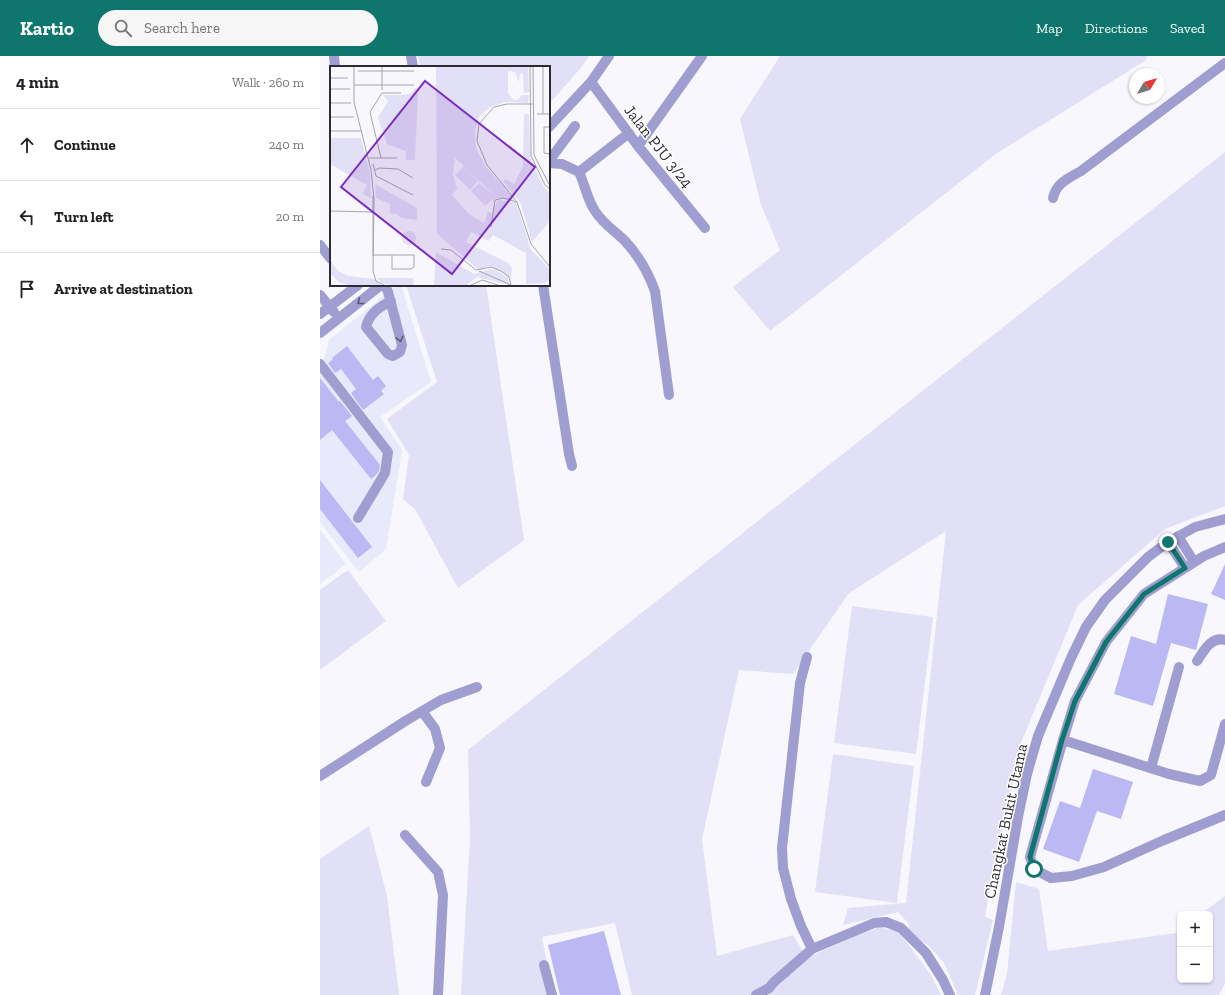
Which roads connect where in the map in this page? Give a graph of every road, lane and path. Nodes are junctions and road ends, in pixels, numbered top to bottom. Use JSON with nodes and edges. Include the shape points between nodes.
{"nodes":[{"id":1,"x":334,"y":56,"type":"edge"},
{"id":2,"x":411,"y":56,"type":"edge"},
{"id":3,"x":609,"y":56,"type":"edge"},
{"id":4,"x":702,"y":56,"type":"edge"},
{"id":5,"x":1225,"y":63,"type":"edge"},
{"id":6,"x":335,"y":66,"type":"edge"},
{"id":7,"x":413,"y":66,"type":"edge"},
{"id":8,"x":591,"y":82,"type":"junction"},
{"id":9,"x":550,"y":126,"type":"edge"},
{"id":10,"x":575,"y":126,"type":"dead end"},
{"id":11,"x":629,"y":133,"type":"junction"},
{"id":12,"x":638,"y":146,"type":"junction"},
{"id":13,"x":550,"y":161,"type":"edge"},
{"id":14,"x":550,"y":162,"type":"edge"},
{"id":15,"x":579,"y":172,"type":"junction"},
{"id":16,"x":1053,"y":198,"type":"dead end"},
{"id":17,"x":705,"y":228,"type":"dead end"},
{"id":18,"x":320,"y":245,"type":"edge"},
{"id":19,"x":330,"y":258,"type":"edge"},
{"id":20,"x":357,"y":286,"type":"edge"},
{"id":21,"x":379,"y":286,"type":"edge"},
{"id":22,"x":386,"y":286,"type":"edge"},
{"id":23,"x":543,"y":286,"type":"edge"},
{"id":24,"x":320,"y":295,"type":"edge"},
{"id":25,"x":390,"y":301,"type":"junction"},
{"id":26,"x":330,"y":307,"type":"junction"},
{"id":27,"x":320,"y":314,"type":"edge"},
{"id":28,"x":339,"y":318,"type":"junction"},
{"id":29,"x":322,"y":328,"type":"edge"},
{"id":30,"x":320,"y":364,"type":"edge"},
{"id":31,"x":669,"y":395,"type":"dead end"},
{"id":32,"x":572,"y":466,"type":"dead end"},
{"id":33,"x":358,"y":518,"type":"dead end"},
{"id":34,"x":1225,"y":519,"type":"edge"},
{"id":35,"x":1178,"y":536,"type":"junction"},
{"id":36,"x":1168,"y":542,"type":"junction"},
{"id":37,"x":1225,"y":547,"type":"edge"},
{"id":38,"x":1194,"y":562,"type":"junction"},
{"id":39,"x":1185,"y":568,"type":"junction"},
{"id":40,"x":1225,"y":640,"type":"edge"},
{"id":41,"x":807,"y":657,"type":"dead end"},
{"id":42,"x":1197,"y":661,"type":"dead end"},
{"id":43,"x":1179,"y":667,"type":"dead end"},
{"id":44,"x":477,"y":687,"type":"dead end"},
{"id":45,"x":422,"y":711,"type":"junction"},
{"id":46,"x":1225,"y":724,"type":"edge"},
{"id":47,"x":1062,"y":740,"type":"junction"},
{"id":48,"x":1151,"y":768,"type":"junction"},
{"id":49,"x":320,"y":776,"type":"edge"},
{"id":50,"x":426,"y":782,"type":"dead end"},
{"id":51,"x":1225,"y":815,"type":"edge"},
{"id":52,"x":405,"y":835,"type":"dead end"},
{"id":53,"x":812,"y":949,"type":"junction"},
{"id":54,"x":544,"y":965,"type":"dead end"},
{"id":55,"x":438,"y":995,"type":"edge"},
{"id":56,"x":552,"y":995,"type":"edge"},
{"id":57,"x":756,"y":995,"type":"edge"},
{"id":58,"x":950,"y":995,"type":"edge"},
{"id":59,"x":985,"y":995,"type":"edge"}],
"edges":[{"from":1,"to":6,"type":"street"},
{"from":2,"to":7,"type":"street"},
{"from":3,"to":8,"type":"street"},
{"from":4,"to":12,"type":"street"},
{"from":5,"to":16,"type":"street","via":[[1081,172],[1065,180],[1055,190]]},
{"from":8,"to":9,"type":"street"},
{"from":8,"to":11,"type":"street","name":"Jalan PJU 3/24"},
{"from":10,"to":13,"type":"street"},
{"from":11,"to":12,"type":"street","name":"Jalan PJU 3/24"},
{"from":11,"to":15,"type":"street"},
{"from":12,"to":17,"type":"street","name":"Jalan PJU 3/24"},
{"from":14,"to":15,"type":"street","via":[[562,164]]},
{"from":15,"to":31,"type":"street","via":[[595,212],[637,255],[650,276],[655,291]]},
{"from":18,"to":19,"type":"street"},
{"from":20,"to":26,"type":"street"},
{"from":21,"to":28,"type":"street","one_way":true},
{"from":22,"to":25,"type":"street"},
{"from":23,"to":32,"type":"street"},
{"from":24,"to":26,"type":"street"},
{"from":25,"to":25,"type":"street","one_way":true,"via":[[402,345],[400,352],[394,356],[388,354],[366,327],[374,312]]},
{"from":26,"to":27,"type":"street"},
{"from":26,"to":28,"type":"street"},
{"from":28,"to":29,"type":"street"},
{"from":30,"to":33,"type":"street","via":[[388,452],[385,473]]},
{"from":34,"to":35,"type":"street","name":"Changkat Bukit Utama"},
{"from":35,"to":36,"type":"street","name":"Changkat Bukit Utama"},
{"from":35,"to":38,"type":"street"},
{"from":36,"to":39,"type":"street"},
{"from":36,"to":59,"type":"street","name":"Changkat Bukit Utama","via":[[1126,578],[1105,600],[1086,627],[1038,736],[1018,817]]},
{"from":37,"to":38,"type":"street"},
{"from":38,"to":39,"type":"street"},
{"from":39,"to":47,"type":"street","via":[[1144,594],[1106,642],[1075,701]]},
{"from":40,"to":42,"type":"street","via":[[1214,641]]},
{"from":41,"to":53,"type":"street","via":[[800,683],[782,868],[801,926]]},
{"from":43,"to":48,"type":"street"},
{"from":44,"to":45,"type":"street","via":[[441,700]]},
{"from":45,"to":49,"type":"street"},
{"from":45,"to":50,"type":"street","via":[[435,729],[440,748]]},
{"from":46,"to":48,"type":"street","via":[[1211,775],[1200,781]]},
{"from":47,"to":48,"type":"street"},
{"from":47,"to":51,"type":"street","via":[[1030,857],[1034,869],[1051,878],[1072,876],[1104,867]]},
{"from":52,"to":55,"type":"street","via":[[438,872],[440,880],[442,895]]},
{"from":53,"to":57,"type":"street","via":[[769,988]]},
{"from":53,"to":58,"type":"street","via":[[874,923],[886,922],[901,928],[926,953]]},
{"from":54,"to":56,"type":"street"}]}
